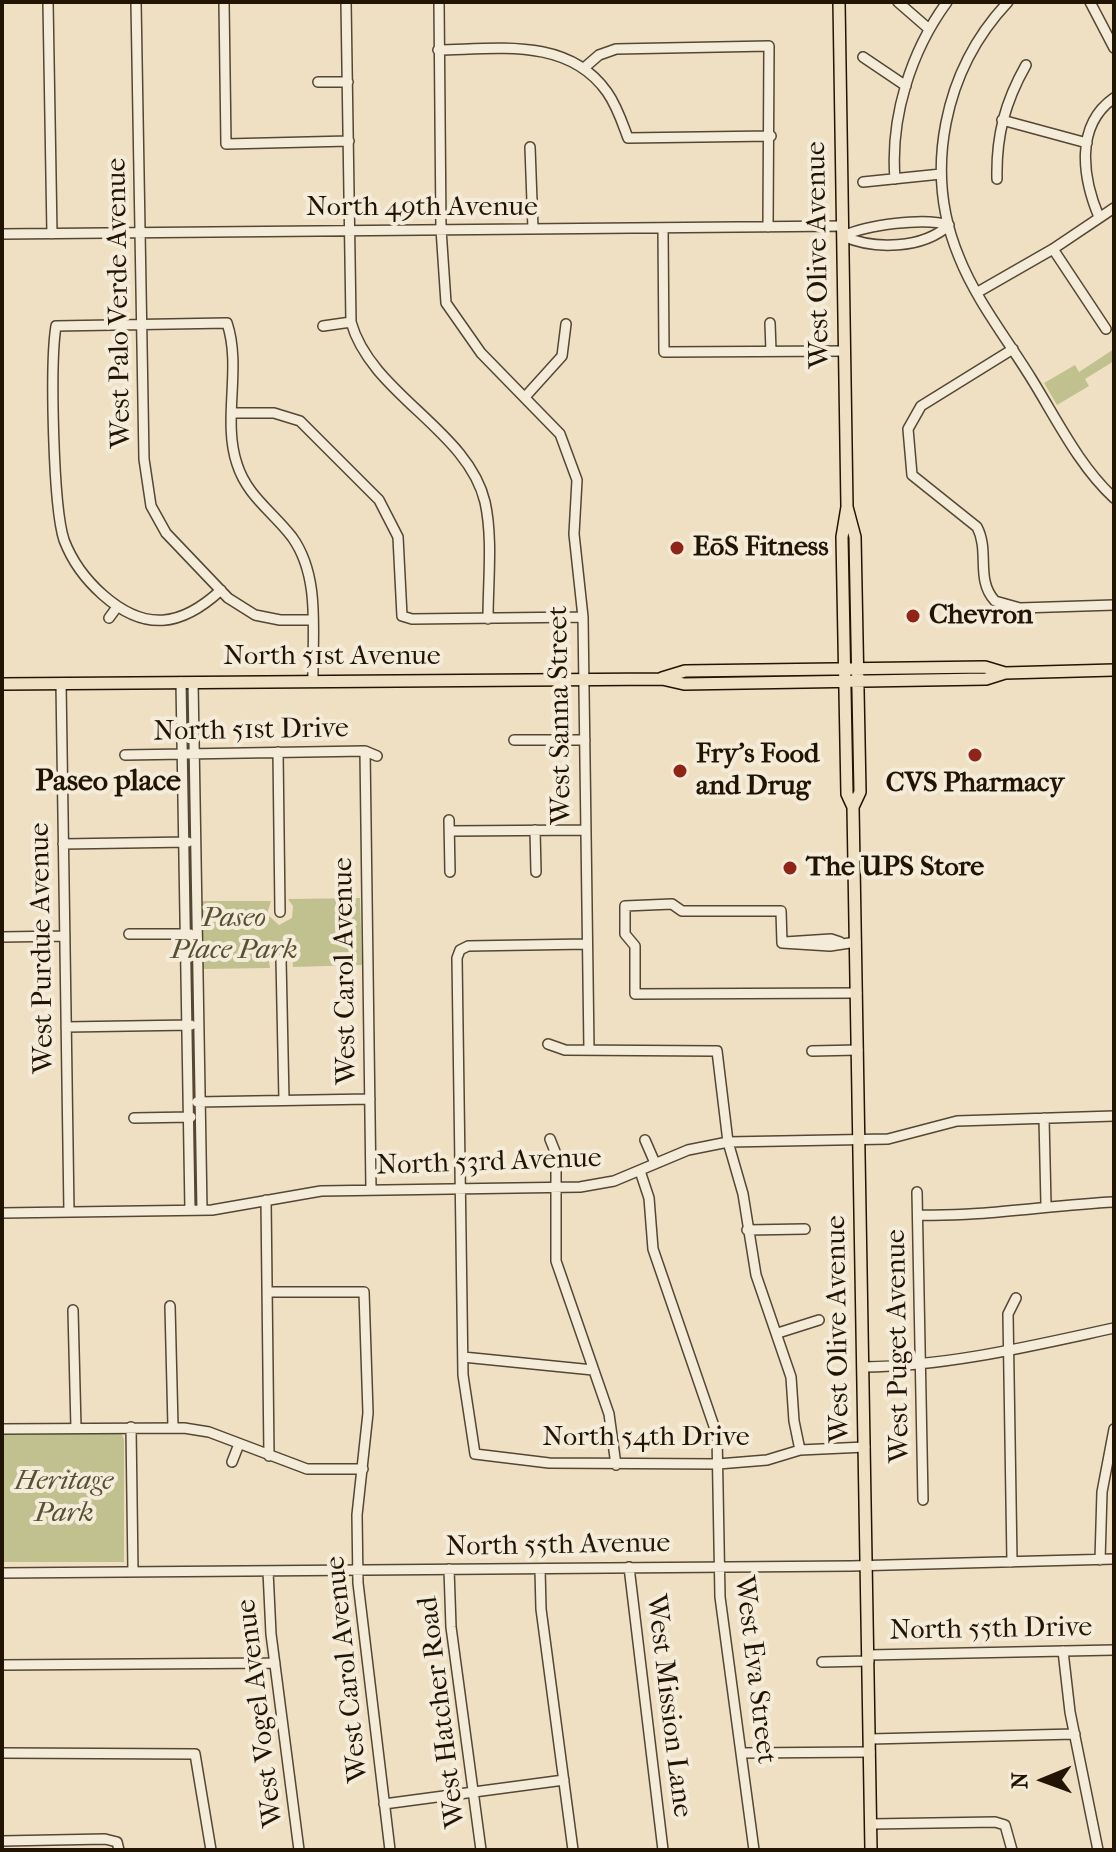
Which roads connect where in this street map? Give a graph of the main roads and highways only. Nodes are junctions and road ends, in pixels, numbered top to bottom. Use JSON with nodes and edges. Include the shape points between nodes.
{"nodes":[{"id":1,"x":839,"y":2,"type":"edge"},
{"id":2,"x":847,"y":507,"type":"junction"},
{"id":3,"x":843,"y":669,"type":"junction"},
{"id":4,"x":858,"y":669,"type":"junction"},
{"id":5,"x":1114,"y":670,"type":"edge"},
{"id":6,"x":1005,"y":673,"type":"junction"},
{"id":7,"x":662,"y":679,"type":"junction"},
{"id":8,"x":844,"y":683,"type":"junction"},
{"id":9,"x":858,"y":683,"type":"junction"},
{"id":10,"x":2,"y":684,"type":"edge"},
{"id":11,"x":853,"y":807,"type":"junction"},
{"id":12,"x":871,"y":1850,"type":"edge"}],
"edges":[{"from":1,"to":2,"type":"main road","name":"West Olive Avenue"},
{"from":2,"to":3,"type":"main road","name":"West Olive Avenue","via":[[842,537]]},
{"from":2,"to":4,"type":"main road","name":"West Olive Avenue","via":[[855,537]]},
{"from":3,"to":4,"type":"main road","name":"North 51st Avenue"},
{"from":3,"to":7,"type":"main road","name":"North 51st Avenue","via":[[685,671]]},
{"from":3,"to":8,"type":"main road","name":"West Olive Avenue"},
{"from":4,"to":6,"type":"main road","name":"North 51st Avenue","via":[[985,667]]},
{"from":4,"to":9,"type":"main road","name":"West Olive Avenue"},
{"from":5,"to":6,"type":"main road","name":"North 51st Avenue"},
{"from":6,"to":9,"type":"main road","name":"North 51st Avenue","via":[[986,679]]},
{"from":7,"to":8,"type":"main road","name":"North 51st Avenue","via":[[684,684]]},
{"from":7,"to":10,"type":"main road","name":"North 51st Avenue"},
{"from":8,"to":9,"type":"main road","name":"North 51st Avenue"},
{"from":8,"to":11,"type":"main road","name":"West Olive Avenue","via":[[847,794]]},
{"from":9,"to":11,"type":"main road","name":"West Olive Avenue","via":[[860,792]]},
{"from":11,"to":12,"type":"main road","name":"West Olive Avenue"}]}
